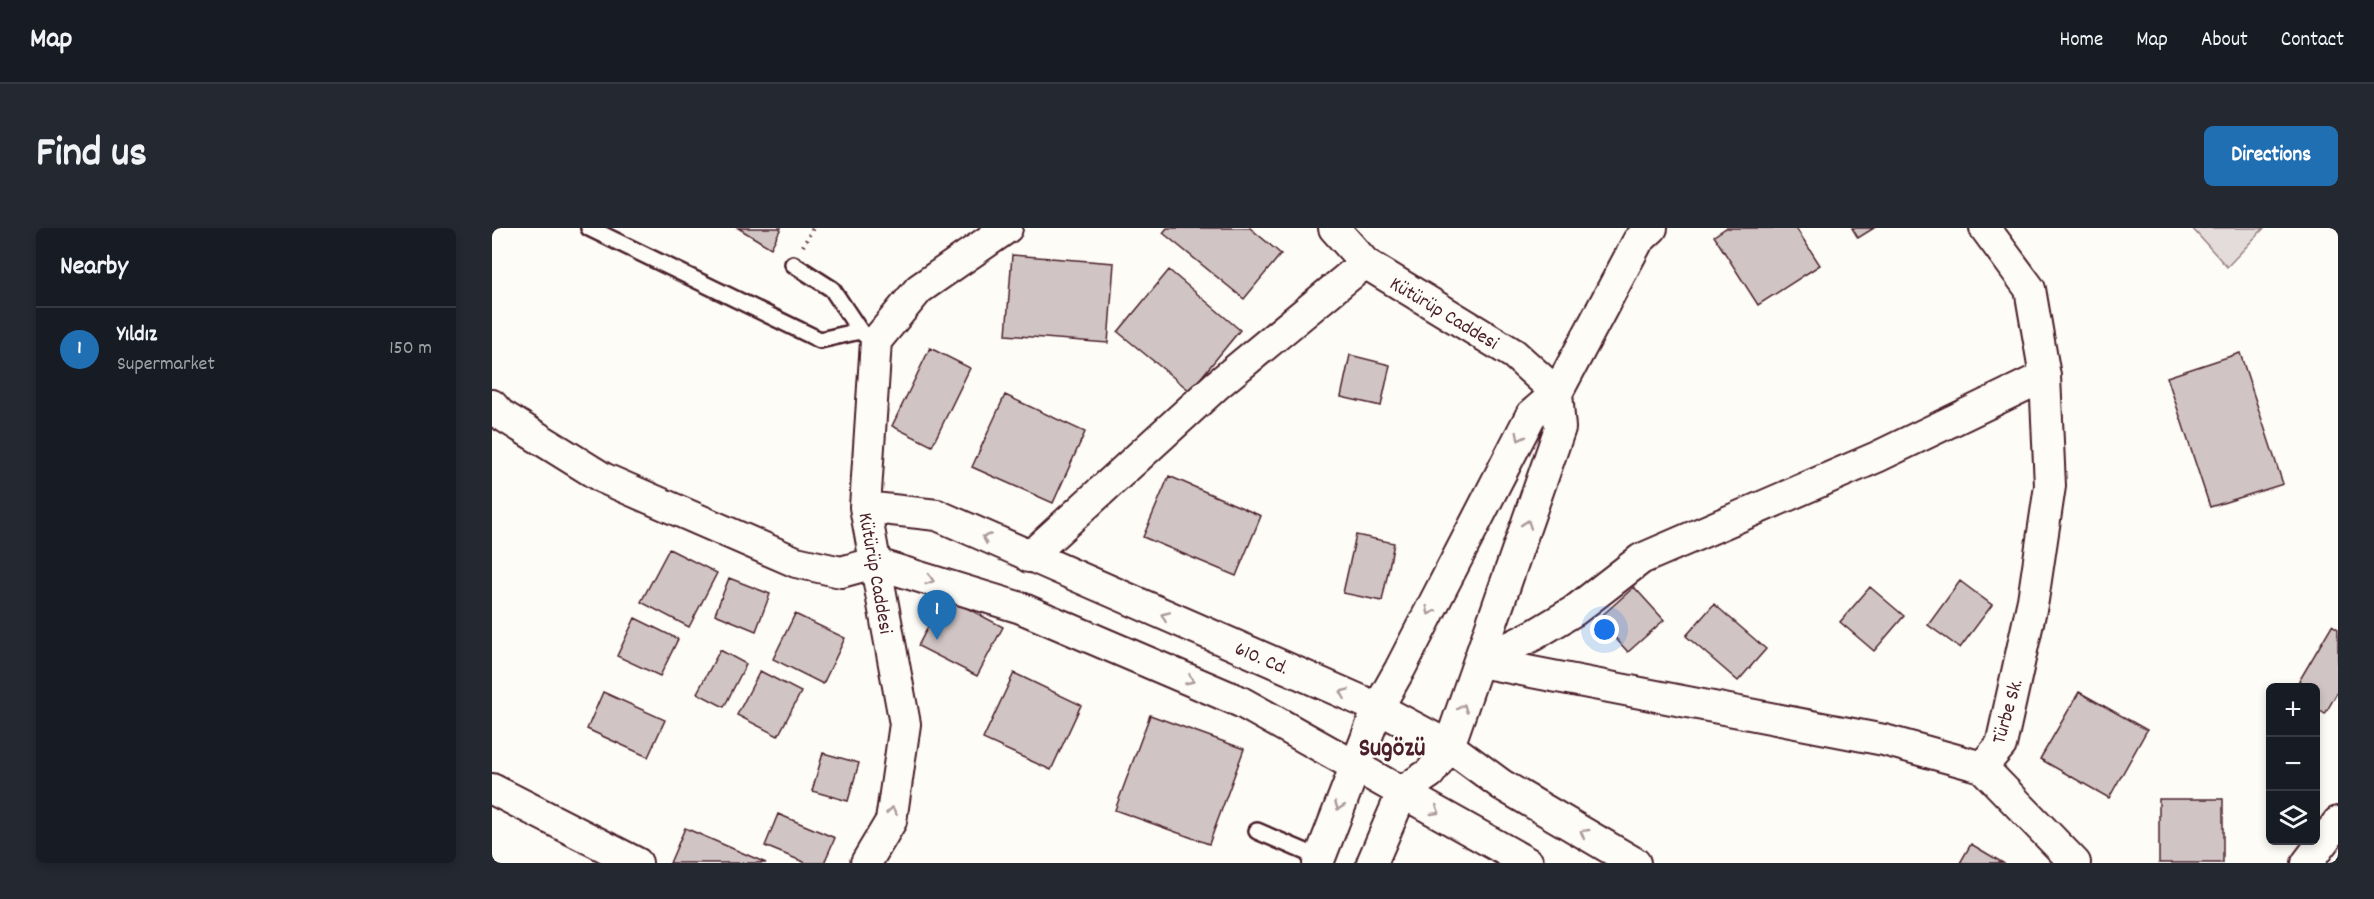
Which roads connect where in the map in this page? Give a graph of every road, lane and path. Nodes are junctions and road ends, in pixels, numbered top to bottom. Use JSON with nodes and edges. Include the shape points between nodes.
{"nodes":[{"id":1,"x":590,"y":228,"type":"edge"},
{"id":2,"x":1007,"y":228,"type":"edge"},
{"id":3,"x":1334,"y":228,"type":"edge"},
{"id":4,"x":1652,"y":228,"type":"edge"},
{"id":5,"x":1985,"y":228,"type":"edge"},
{"id":6,"x":1365,"y":263,"type":"junction"},
{"id":7,"x":793,"y":264,"type":"dead end"},
{"id":8,"x":868,"y":336,"type":"junction"},
{"id":9,"x":2045,"y":376,"type":"junction"},
{"id":10,"x":1557,"y":393,"type":"junction"},
{"id":11,"x":495,"y":410,"type":"edge"},
{"id":12,"x":865,"y":507,"type":"junction"},
{"id":13,"x":1029,"y":557,"type":"junction"},
{"id":14,"x":874,"y":563,"type":"junction"},
{"id":15,"x":1480,"y":662,"type":"junction"},
{"id":16,"x":1377,"y":708,"type":"junction"},
{"id":17,"x":1449,"y":746,"type":"junction"},
{"id":18,"x":1353,"y":766,"type":"junction"},
{"id":19,"x":1982,"y":768,"type":"junction"},
{"id":20,"x":492,"y":789,"type":"edge"},
{"id":21,"x":1403,"y":791,"type":"junction"},
{"id":22,"x":2338,"y":822,"type":"edge"},
{"id":23,"x":1257,"y":831,"type":"dead end"},
{"id":24,"x":1319,"y":860,"type":"edge"},
{"id":25,"x":637,"y":863,"type":"edge"},
{"id":26,"x":866,"y":863,"type":"edge"},
{"id":27,"x":1372,"y":863,"type":"edge"},
{"id":28,"x":1528,"y":863,"type":"edge"},
{"id":29,"x":1635,"y":863,"type":"edge"},
{"id":30,"x":2075,"y":863,"type":"edge"},
{"id":31,"x":2307,"y":863,"type":"edge"}],
"edges":[{"from":1,"to":8,"type":"lane","via":[[820,340]]},
{"from":2,"to":8,"type":"street","via":[[919,289]]},
{"from":3,"to":6,"type":"street","name":"Kütürüp Caddesi"},
{"from":4,"to":10,"type":"street","via":[[1638,240]]},
{"from":5,"to":9,"type":"street","name":"Türbe Sk.","via":[[2030,289]]},
{"from":6,"to":10,"type":"street","name":"Kütürüp Caddesi","via":[[1514,354]]},
{"from":6,"to":13,"type":"street","via":[[1217,385]]},
{"from":7,"to":8,"type":"lane","via":[[832,289]]},
{"from":8,"to":12,"type":"street","name":"Kütürüp Caddesi"},
{"from":9,"to":15,"type":"street","via":[[1877,458],[1641,559],[1574,611]]},
{"from":9,"to":19,"type":"street","name":"Türbe Sk.","via":[[2050,486],[2033,600],[2001,745]]},
{"from":15,"to":10,"type":"street","one_way":true,"via":[[1560,428]]},
{"from":10,"to":16,"type":"street","one_way":true,"via":[[1531,416]]},
{"from":11,"to":14,"type":"street","via":[[603,478],[796,562],[841,572]]},
{"from":13,"to":12,"type":"street","name":"610. Cd.","one_way":true,"via":[[937,515]]},
{"from":12,"to":14,"type":"street","name":"Kütürüp Caddesi"},
{"from":16,"to":13,"type":"street","name":"610. Cd.","one_way":true},
{"from":14,"to":18,"type":"street","one_way":true,"via":[[1021,608],[1242,702]]},
{"from":26,"to":14,"type":"street","name":"Kütürüp Caddesi","one_way":true,"via":[[891,821],[905,724]]},
{"from":17,"to":15,"type":"street","one_way":true},
{"from":15,"to":19,"type":"street","name":"Türbe Sk.","via":[[1884,740]]},
{"from":16,"to":17,"type":"street","name":"610. Cd."},
{"from":16,"to":18,"type":"street"},
{"from":17,"to":21,"type":"street","via":[[1430,773]]},
{"from":29,"to":17,"type":"street","name":"610. Cd.","one_way":true,"via":[[1502,785]]},
{"from":18,"to":21,"type":"street"},
{"from":18,"to":24,"type":"street","one_way":true},
{"from":19,"to":30,"type":"street"},
{"from":20,"to":25,"type":"street"},
{"from":21,"to":27,"type":"street"},
{"from":21,"to":28,"type":"street","one_way":true},
{"from":22,"to":31,"type":"street"},
{"from":23,"to":24,"type":"lane"}]}
